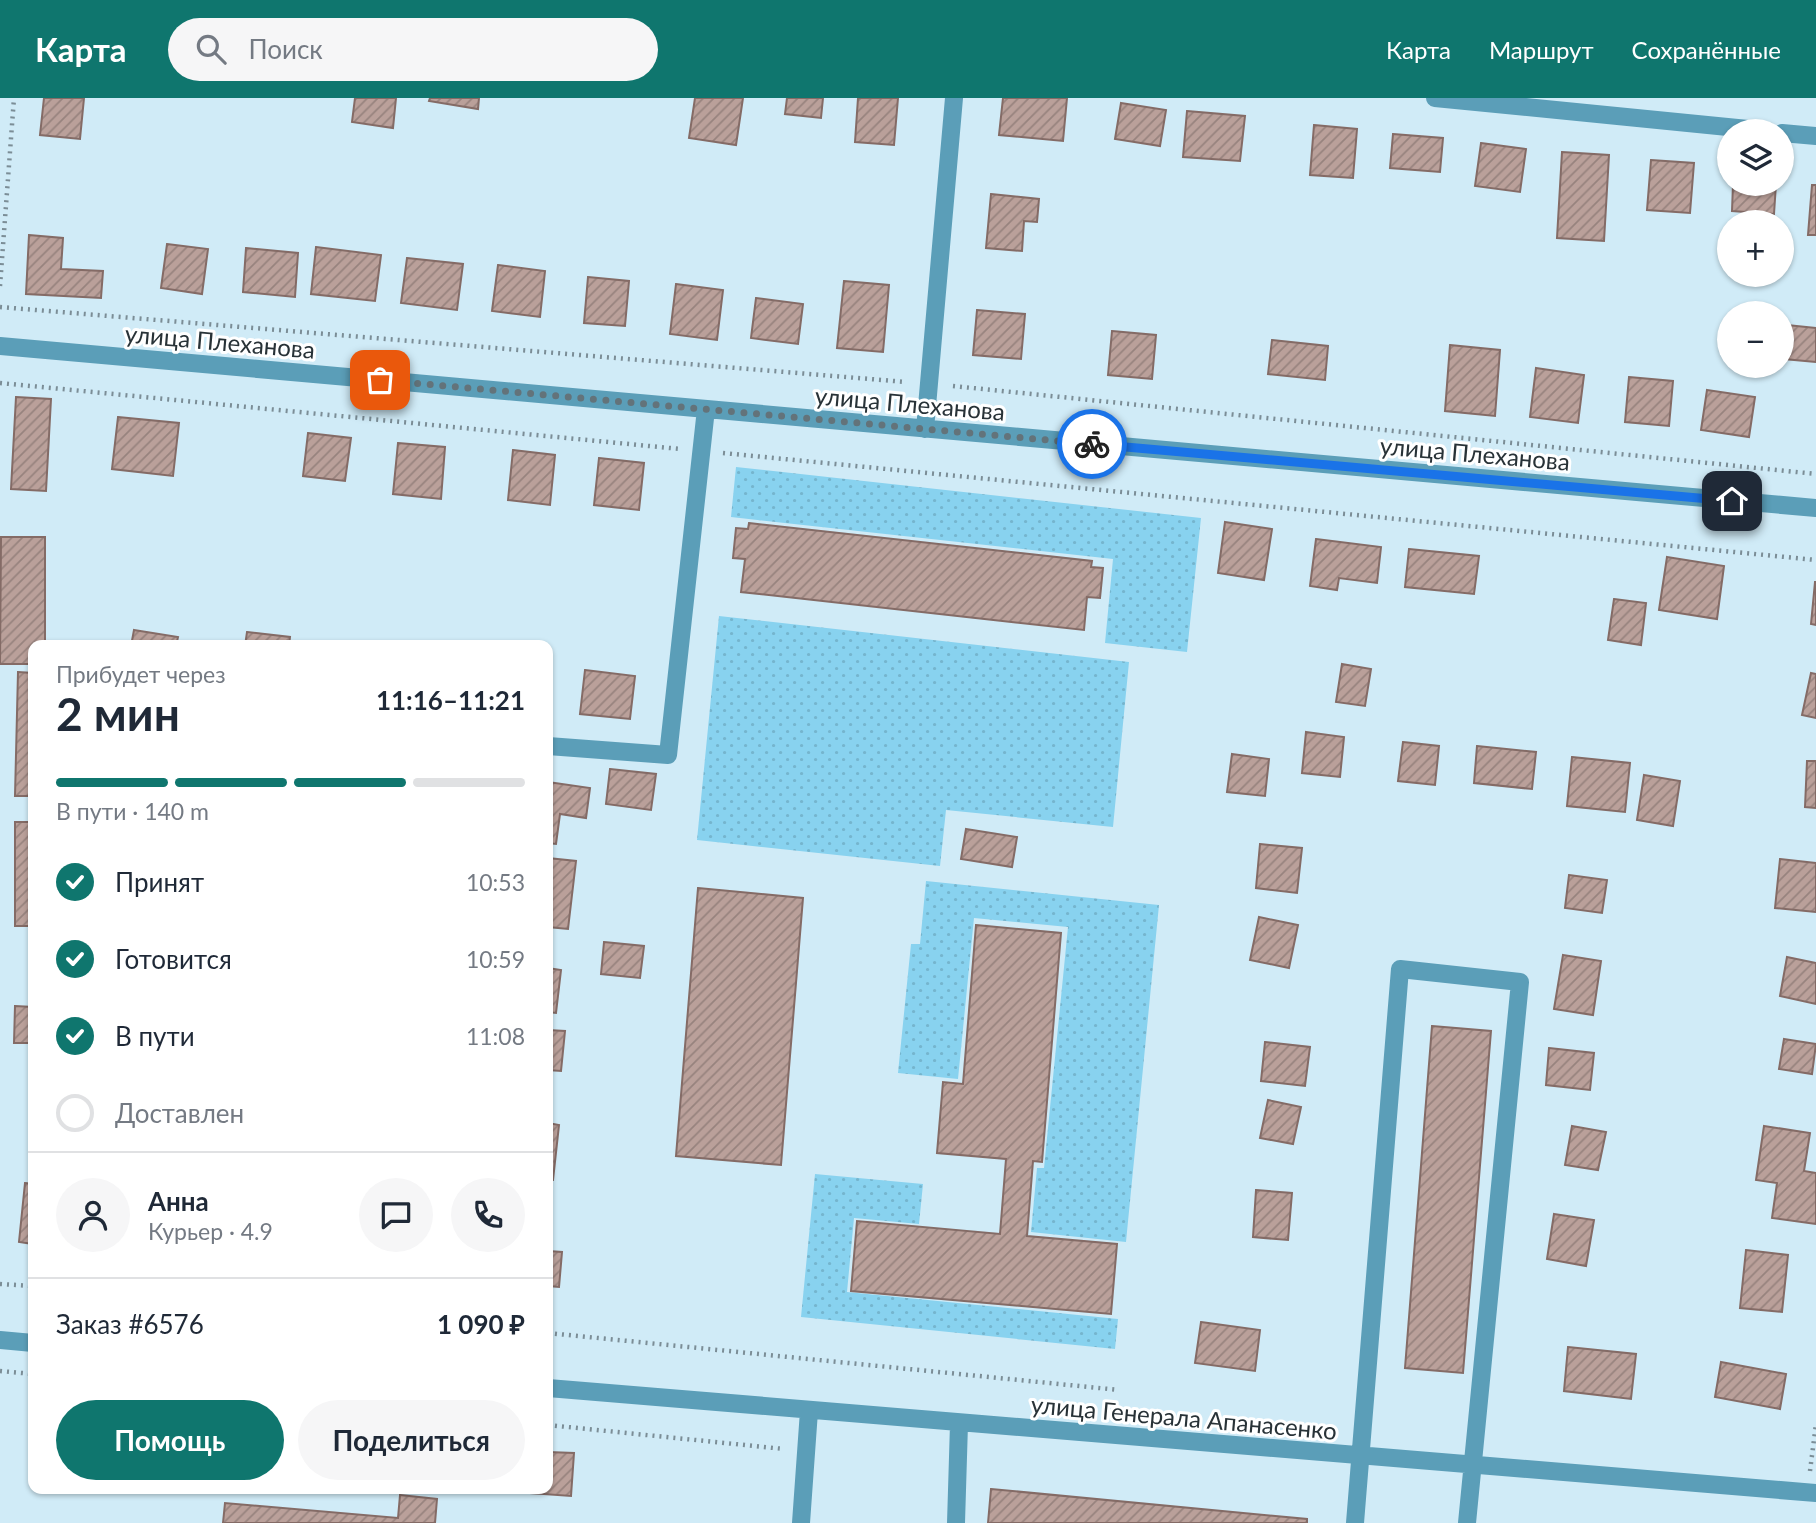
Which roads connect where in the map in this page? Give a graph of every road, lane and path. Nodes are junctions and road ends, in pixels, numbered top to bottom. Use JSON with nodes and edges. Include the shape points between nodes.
{"nodes":[{"id":1,"x":14,"y":98,"type":"edge"},
{"id":2,"x":954,"y":98,"type":"edge"},
{"id":3,"x":1435,"y":98,"type":"edge"},
{"id":4,"x":1717,"y":126,"type":"edge"},
{"id":5,"x":1794,"y":133,"type":"edge"},
{"id":6,"x":1816,"y":136,"type":"edge"},
{"id":7,"x":0,"y":286,"type":"edge"},
{"id":8,"x":0,"y":346,"type":"edge"},
{"id":9,"x":0,"y":383,"type":"edge"},
{"id":10,"x":706,"y":410,"type":"junction"},
{"id":11,"x":925,"y":429,"type":"junction"},
{"id":12,"x":702,"y":451,"type":"junction"},
{"id":13,"x":1816,"y":508,"type":"edge"},
{"id":14,"x":1816,"y":560,"type":"edge"},
{"id":15,"x":553,"y":746,"type":"edge"},
{"id":16,"x":0,"y":1283,"type":"edge"},
{"id":17,"x":28,"y":1286,"type":"edge"},
{"id":18,"x":553,"y":1333,"type":"edge"},
{"id":19,"x":0,"y":1340,"type":"edge"},
{"id":20,"x":28,"y":1343,"type":"edge"},
{"id":21,"x":0,"y":1371,"type":"edge"},
{"id":22,"x":28,"y":1374,"type":"edge"},
{"id":23,"x":553,"y":1388,"type":"edge"},
{"id":24,"x":1119,"y":1390,"type":"dead end"},
{"id":25,"x":809,"y":1411,"type":"junction"},
{"id":26,"x":959,"y":1424,"type":"junction"},
{"id":27,"x":1816,"y":1424,"type":"edge"},
{"id":28,"x":553,"y":1426,"type":"edge"},
{"id":29,"x":806,"y":1451,"type":"junction"},
{"id":30,"x":1360,"y":1456,"type":"junction"},
{"id":31,"x":1472,"y":1465,"type":"junction"},
{"id":32,"x":1811,"y":1493,"type":"edge"},
{"id":33,"x":801,"y":1523,"type":"edge"},
{"id":34,"x":956,"y":1523,"type":"edge"},
{"id":35,"x":1355,"y":1523,"type":"edge"},
{"id":36,"x":1467,"y":1523,"type":"edge"}],
"edges":[{"from":1,"to":7,"type":"path"},
{"from":2,"to":11,"type":"street"},
{"from":3,"to":4,"type":"street"},
{"from":5,"to":6,"type":"street"},
{"from":8,"to":10,"type":"street","name":"улица Плеханова"},
{"from":9,"to":12,"type":"path"},
{"from":10,"to":11,"type":"street","name":"улица Плеханова"},
{"from":10,"to":12,"type":"street"},
{"from":11,"to":13,"type":"street","name":"улица Плеханова"},
{"from":12,"to":14,"type":"path"},
{"from":12,"to":15,"type":"street","via":[[668,755]]},
{"from":16,"to":17,"type":"path"},
{"from":18,"to":24,"type":"path"},
{"from":19,"to":20,"type":"street"},
{"from":21,"to":22,"type":"path"},
{"from":23,"to":25,"type":"street","name":"улица Генерала Апанасенко"},
{"from":25,"to":26,"type":"street","name":"улица Генерала Апанасенко"},
{"from":25,"to":29,"type":"street"},
{"from":26,"to":30,"type":"street","name":"улица Генерала Апанасенко"},
{"from":26,"to":34,"type":"street"},
{"from":27,"to":32,"type":"path"},
{"from":28,"to":29,"type":"path"},
{"from":29,"to":33,"type":"street"},
{"from":30,"to":31,"type":"street","name":"улица Генерала Апанасенко"},
{"from":30,"to":31,"type":"street","via":[[1399,969],[1520,982]]},
{"from":30,"to":35,"type":"street"},
{"from":31,"to":32,"type":"street","name":"улица Генерала Апанасенко"},
{"from":31,"to":36,"type":"street"}]}
